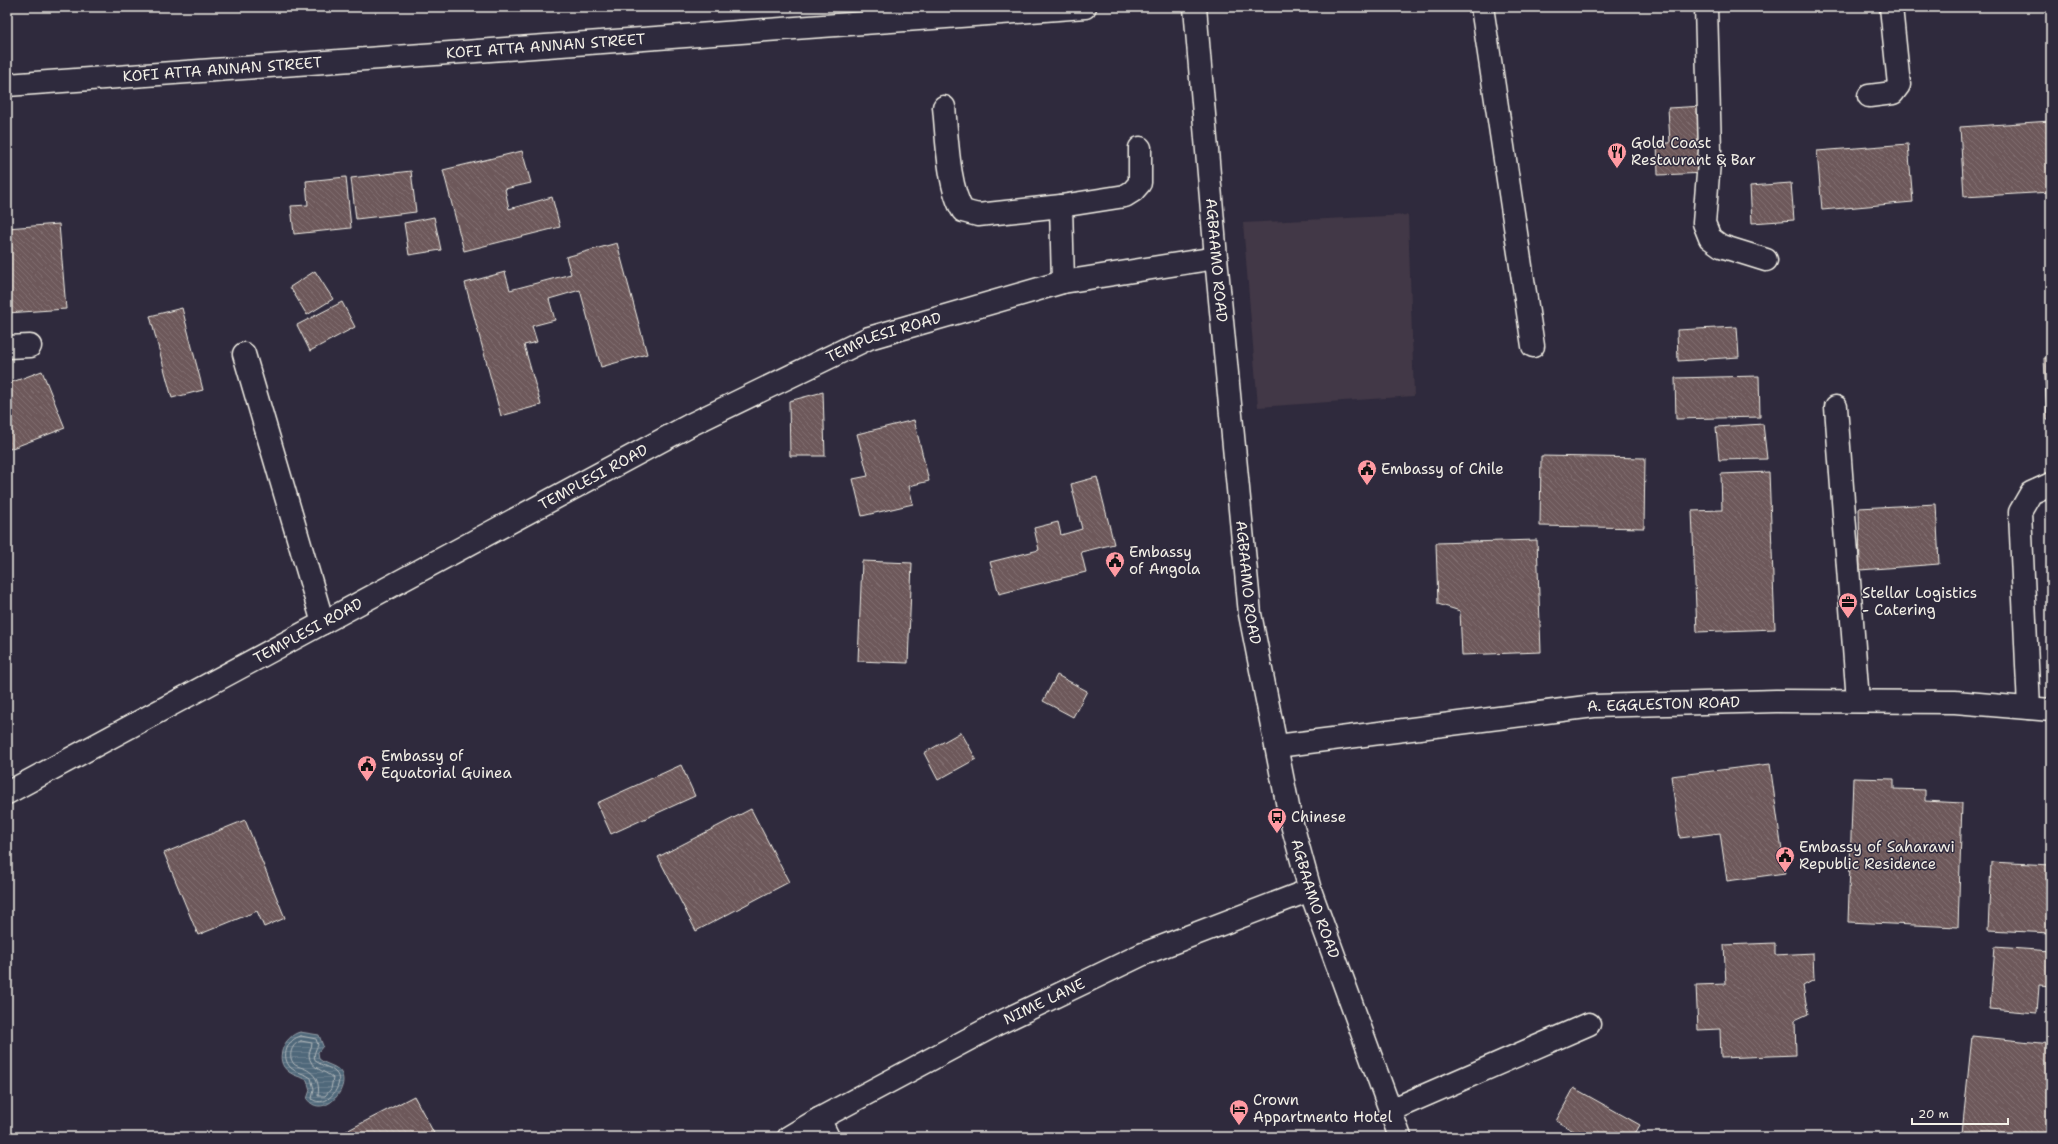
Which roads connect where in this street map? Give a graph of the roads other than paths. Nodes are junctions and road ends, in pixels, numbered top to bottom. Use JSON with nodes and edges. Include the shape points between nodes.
{"nodes":[{"id":1,"x":1085,"y":7,"type":"edge"},
{"id":2,"x":1195,"y":7,"type":"edge"},
{"id":3,"x":1482,"y":7,"type":"edge"},
{"id":4,"x":1706,"y":7,"type":"edge"},
{"id":5,"x":1891,"y":7,"type":"edge"},
{"id":6,"x":7,"y":85,"type":"edge"},
{"id":7,"x":1869,"y":96,"type":"dead end"},
{"id":8,"x":944,"y":106,"type":"dead end"},
{"id":9,"x":1140,"y":148,"type":"dead end"},
{"id":10,"x":1061,"y":206,"type":"junction"},
{"id":11,"x":1216,"y":258,"type":"junction"},
{"id":12,"x":1766,"y":260,"type":"dead end"},
{"id":13,"x":1063,"y":282,"type":"junction"},
{"id":14,"x":30,"y":346,"type":"dead end"},
{"id":15,"x":1533,"y":346,"type":"dead end"},
{"id":16,"x":7,"y":347,"type":"edge"},
{"id":17,"x":244,"y":354,"type":"dead end"},
{"id":18,"x":1836,"y":407,"type":"dead end"},
{"id":19,"x":2051,"y":484,"type":"edge"},
{"id":20,"x":323,"y":623,"type":"junction"},
{"id":21,"x":1858,"y":701,"type":"junction"},
{"id":22,"x":2028,"y":708,"type":"junction"},
{"id":23,"x":2051,"y":710,"type":"edge"},
{"id":24,"x":1277,"y":746,"type":"junction"},
{"id":25,"x":7,"y":793,"type":"edge"},
{"id":26,"x":1310,"y":890,"type":"junction"},
{"id":27,"x":1590,"y":1024,"type":"dead end"},
{"id":28,"x":1391,"y":1110,"type":"junction"},
{"id":29,"x":824,"y":1128,"type":"edge"},
{"id":30,"x":789,"y":1137,"type":"edge"},
{"id":31,"x":1400,"y":1137,"type":"edge"}],
"edges":[{"from":1,"to":6,"type":"street","name":"KOFI ATTA ANNAN STREET"},
{"from":2,"to":11,"type":"street","name":"AGBAAMO ROAD"},
{"from":3,"to":15,"type":"street"},
{"from":4,"to":12,"type":"street","via":[[1710,136],[1704,223],[1710,238],[1722,246]]},
{"from":5,"to":7,"type":"street","via":[[1899,85],[1893,93]]},
{"from":8,"to":10,"type":"street","via":[[954,189],[963,211],[978,215]]},
{"from":9,"to":10,"type":"street","via":[[1140,183],[1133,191],[1125,196]]},
{"from":10,"to":13,"type":"street"},
{"from":11,"to":13,"type":"street","name":"TEMPLESI ROAD"},
{"from":11,"to":24,"type":"street","name":"AGBAAMO ROAD","via":[[1250,614]]},
{"from":13,"to":20,"type":"street","name":"TEMPLESI ROAD","via":[[869,338],[692,424]]},
{"from":14,"to":16,"type":"street"},
{"from":17,"to":20,"type":"street"},
{"from":18,"to":21,"type":"street"},
{"from":19,"to":22,"type":"street","via":[[2031,493],[2020,512]]},
{"from":20,"to":25,"type":"street","name":"TEMPLESI ROAD"},
{"from":21,"to":22,"type":"street","name":"A. EGGLESTON ROAD","via":[[1955,702]]},
{"from":21,"to":24,"type":"street","name":"A. EGGLESTON ROAD","via":[[1594,706]]},
{"from":22,"to":23,"type":"street","name":"A. EGGLESTON ROAD"},
{"from":24,"to":26,"type":"street","name":"AGBAAMO ROAD","via":[[1290,817]]},
{"from":26,"to":28,"type":"street","name":"AGBAAMO ROAD"},
{"from":26,"to":29,"type":"street","name":"NIME LANE","via":[[1135,958],[997,1024]]},
{"from":27,"to":28,"type":"street"},
{"from":28,"to":31,"type":"street","name":"AGBAAMO ROAD"},
{"from":29,"to":30,"type":"street","name":"NIME LANE"}]}
